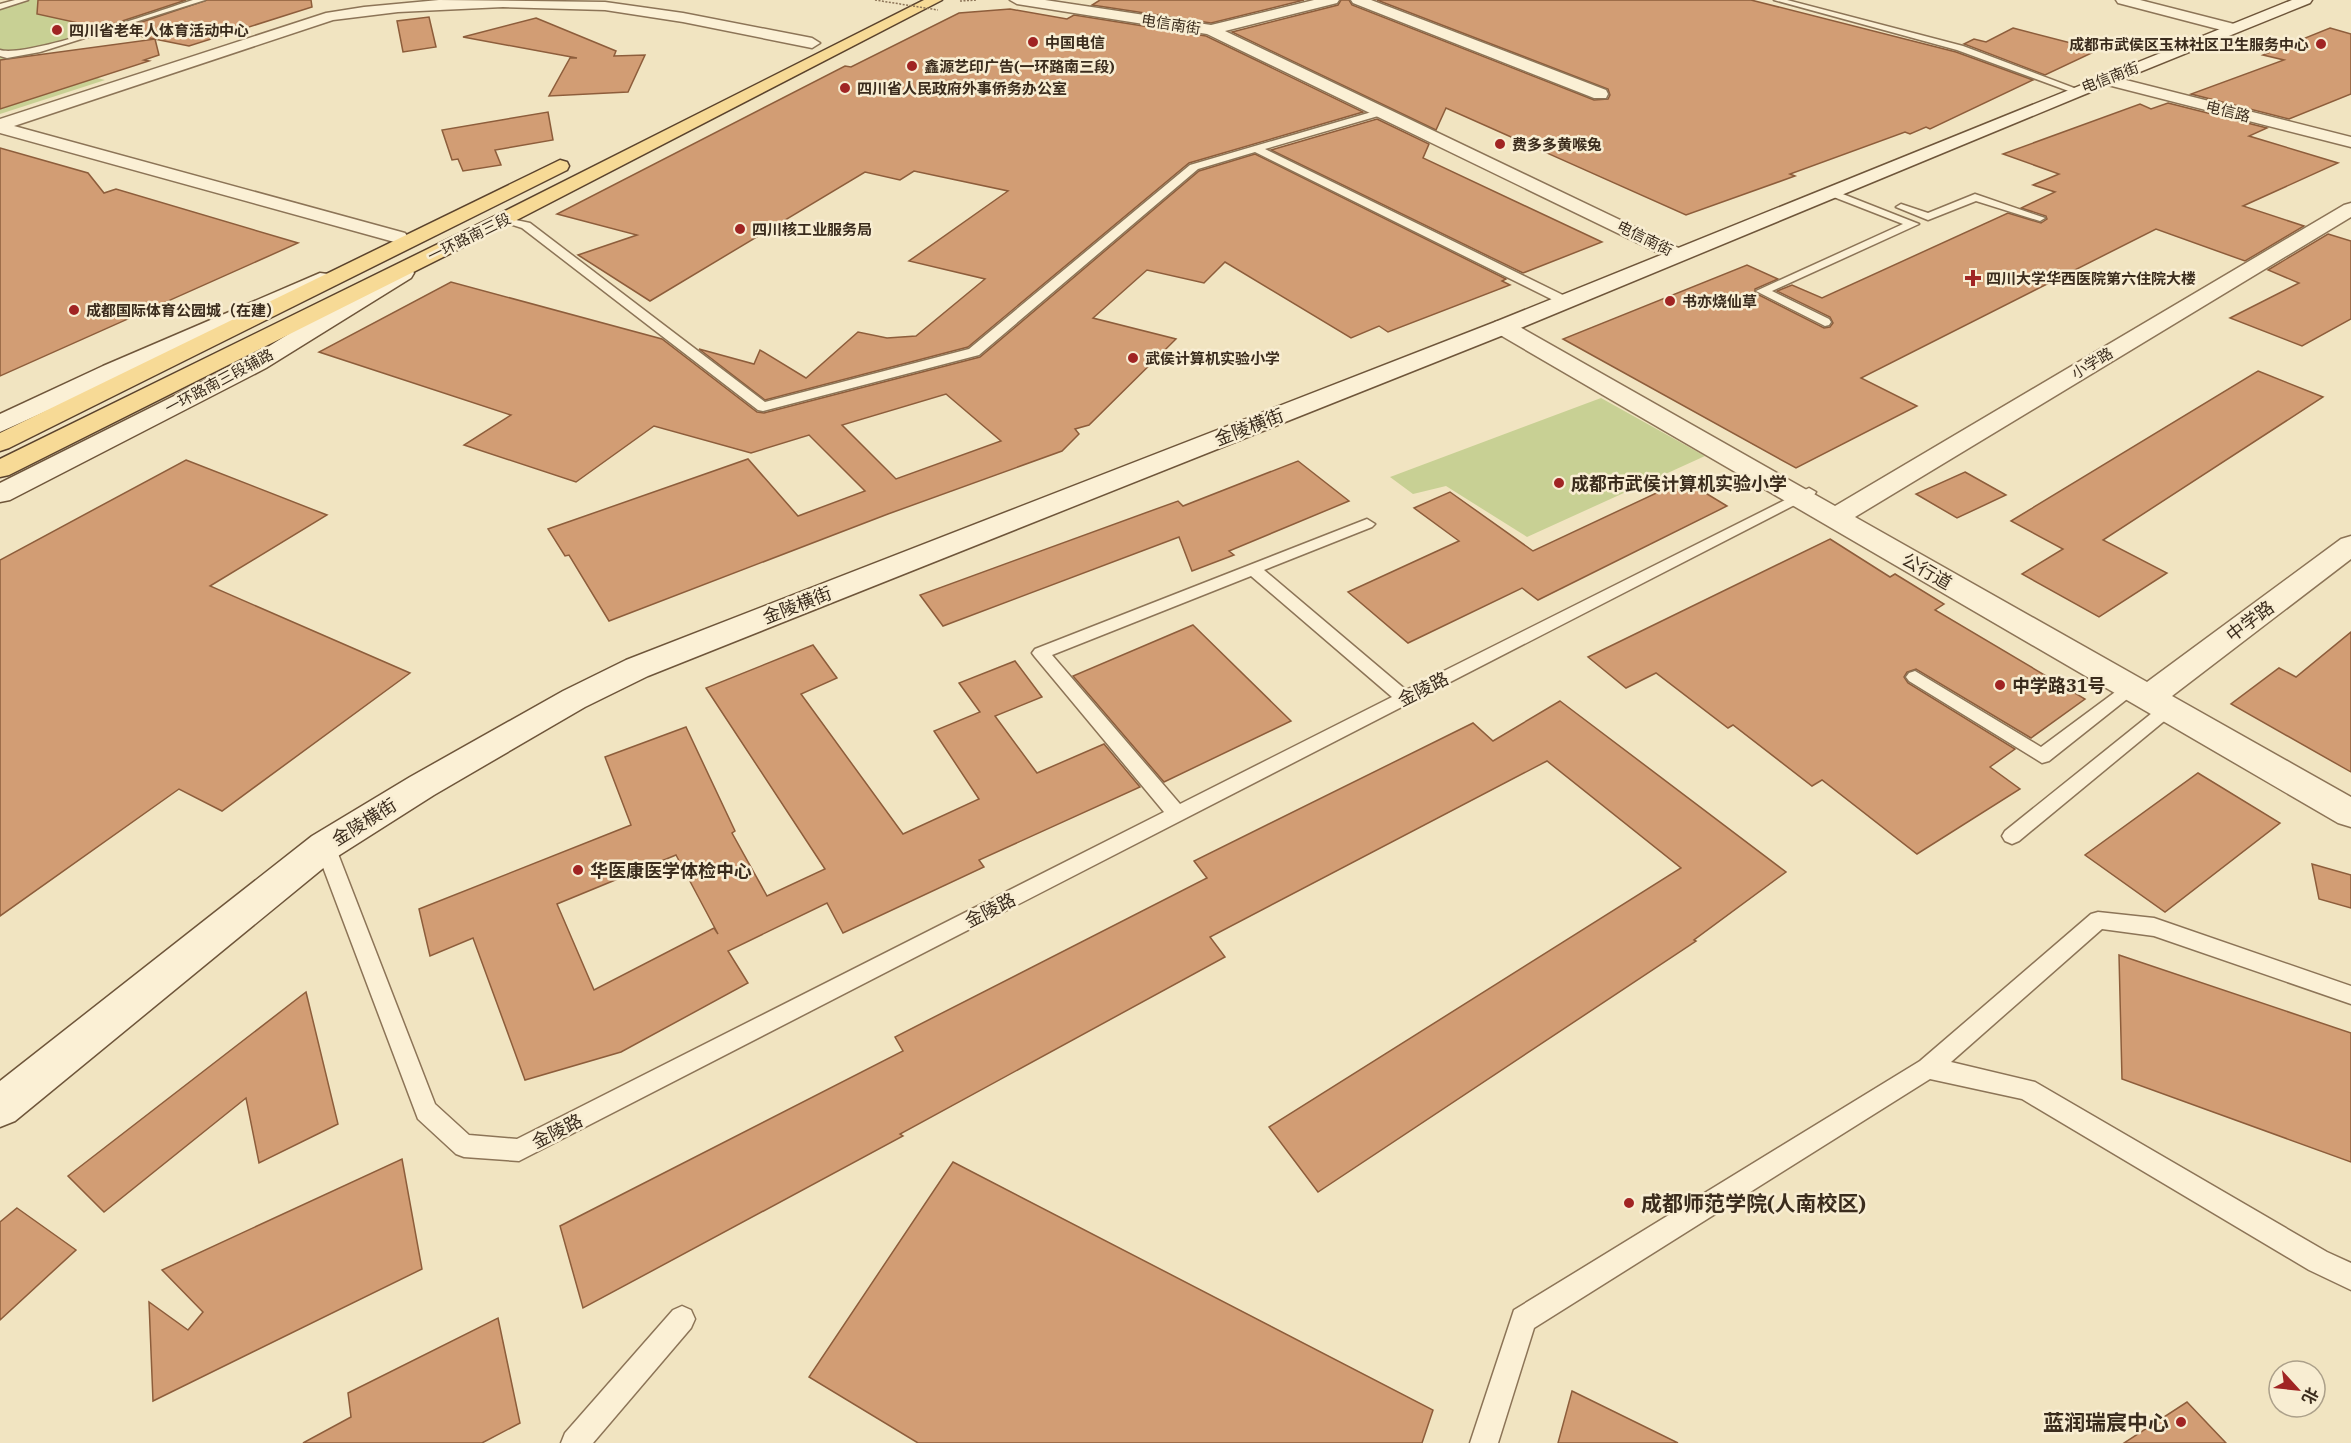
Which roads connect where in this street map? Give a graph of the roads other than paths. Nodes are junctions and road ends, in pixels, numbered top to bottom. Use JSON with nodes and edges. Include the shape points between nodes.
{"nodes":[{"id":1,"x":24,"y":0,"type":"edge"},
{"id":2,"x":201,"y":0,"type":"edge"},
{"id":3,"x":1017,"y":0,"type":"edge"},
{"id":4,"x":1332,"y":0,"type":"edge"},
{"id":5,"x":1358,"y":0,"type":"edge"},
{"id":6,"x":1778,"y":0,"type":"edge"},
{"id":7,"x":2123,"y":0,"type":"edge"},
{"id":8,"x":2305,"y":0,"type":"edge"},
{"id":9,"x":542,"y":1,"type":"edge"},
{"id":10,"x":315,"y":5,"type":"dead end"},
{"id":11,"x":937,"y":5,"type":"edge"},
{"id":12,"x":0,"y":7,"type":"edge"},
{"id":13,"x":331,"y":16,"type":"junction"},
{"id":14,"x":2233,"y":28,"type":"junction"},
{"id":15,"x":1211,"y":30,"type":"junction"},
{"id":16,"x":818,"y":40,"type":"joint"},
{"id":17,"x":0,"y":53,"type":"edge"},
{"id":18,"x":782,"y":57,"type":"dead end"},
{"id":19,"x":2106,"y":80,"type":"junction"},
{"id":20,"x":2077,"y":90,"type":"junction"},
{"id":21,"x":1600,"y":94,"type":"dead end"},
{"id":22,"x":1382,"y":112,"type":"junction"},
{"id":23,"x":0,"y":126,"type":"edge"},
{"id":24,"x":2351,"y":142,"type":"edge"},
{"id":25,"x":1256,"y":149,"type":"junction"},
{"id":26,"x":575,"y":159,"type":"dead end"},
{"id":27,"x":1838,"y":189,"type":"junction"},
{"id":28,"x":2351,"y":209,"type":"edge"},
{"id":29,"x":1928,"y":217,"type":"junction"},
{"id":30,"x":2040,"y":218,"type":"dead end"},
{"id":31,"x":502,"y":220,"type":"junction"},
{"id":32,"x":1913,"y":224,"type":"junction"},
{"id":33,"x":407,"y":237,"type":"junction"},
{"id":34,"x":431,"y":255,"type":"junction"},
{"id":35,"x":1678,"y":255,"type":"junction"},
{"id":36,"x":1565,"y":301,"type":"junction"},
{"id":37,"x":1825,"y":322,"type":"dead end"},
{"id":38,"x":1508,"y":325,"type":"junction"},
{"id":39,"x":0,"y":424,"type":"edge"},
{"id":40,"x":0,"y":443,"type":"edge"},
{"id":41,"x":0,"y":469,"type":"edge"},
{"id":42,"x":0,"y":494,"type":"edge"},
{"id":43,"x":1803,"y":495,"type":"junction"},
{"id":44,"x":1839,"y":515,"type":"junction"},
{"id":45,"x":1367,"y":524,"type":"dead end"},
{"id":46,"x":2351,"y":545,"type":"edge"},
{"id":47,"x":1253,"y":569,"type":"junction"},
{"id":48,"x":1915,"y":677,"type":"dead end"},
{"id":49,"x":2152,"y":696,"type":"junction"},
{"id":50,"x":1405,"y":698,"type":"junction"},
{"id":51,"x":2351,"y":795,"type":"edge"},
{"id":52,"x":1177,"y":814,"type":"junction"},
{"id":53,"x":2351,"y":814,"type":"edge"},
{"id":54,"x":2012,"y":836,"type":"dead end"},
{"id":55,"x":325,"y":846,"type":"junction"},
{"id":56,"x":2351,"y":995,"type":"edge"},
{"id":57,"x":1928,"y":1068,"type":"junction"},
{"id":58,"x":0,"y":1107,"type":"edge"},
{"id":59,"x":2351,"y":1277,"type":"edge"},
{"id":60,"x":682,"y":1319,"type":"dead end"},
{"id":61,"x":575,"y":1443,"type":"edge"},
{"id":62,"x":1484,"y":1443,"type":"edge"}],
"edges":[{"from":1,"to":12,"type":"lane"},
{"from":2,"to":17,"type":"lane","via":[[37,50]]},
{"from":3,"to":15,"type":"street","name":"电信南街"},
{"from":4,"to":15,"type":"street"},
{"from":5,"to":21,"type":"street"},
{"from":6,"to":20,"type":"lane","via":[[1960,48]]},
{"from":7,"to":14,"type":"street"},
{"from":8,"to":14,"type":"street","name":"电信南街"},
{"from":9,"to":13,"type":"street","via":[[436,3]]},
{"from":9,"to":16,"type":"street","via":[[604,6]]},
{"from":10,"to":13,"type":"street"},
{"from":11,"to":31,"type":"main road","name":"一环路南三段"},
{"from":13,"to":23,"type":"street"},
{"from":14,"to":19,"type":"street","name":"电信南街"},
{"from":15,"to":22,"type":"street","name":"电信南街"},
{"from":16,"to":18,"type":"main road"},
{"from":19,"to":20,"type":"street","name":"电信南街"},
{"from":19,"to":24,"type":"street","name":"电信路"},
{"from":20,"to":27,"type":"street","name":"电信南街"},
{"from":22,"to":25,"type":"lane"},
{"from":22,"to":35,"type":"street","name":"电信南街"},
{"from":23,"to":33,"type":"street"},
{"from":25,"to":31,"type":"lane","via":[[1194,167],[974,352],[763,407],[526,225]]},
{"from":25,"to":36,"type":"lane"},
{"from":26,"to":33,"type":"main road","name":"一环路南三段"},
{"from":27,"to":29,"type":"lane"},
{"from":27,"to":32,"type":"lane"},
{"from":27,"to":35,"type":"street","name":"电信南街"},
{"from":28,"to":44,"type":"street","name":"小学路"},
{"from":29,"to":30,"type":"lane","via":[[1975,197]]},
{"from":29,"to":32,"type":"lane"},
{"from":31,"to":34,"type":"main road","name":"一环路南三段"},
{"from":32,"to":37,"type":"lane","via":[[1762,291]]},
{"from":33,"to":39,"type":"street"},
{"from":33,"to":40,"type":"main road","name":"一环路南三段"},
{"from":34,"to":41,"type":"main road","name":"一环路南三段"},
{"from":34,"to":42,"type":"street","name":"一环路南三段辅路","via":[[258,363]]},
{"from":35,"to":36,"type":"street","name":"金陵横街"},
{"from":36,"to":38,"type":"street","name":"金陵横街"},
{"from":38,"to":43,"type":"street","name":"公行道"},
{"from":38,"to":55,"type":"street","name":"金陵横街","via":[[637,668],[574,699]]},
{"from":43,"to":44,"type":"street","name":"公行道"},
{"from":43,"to":50,"type":"lane","name":"金陵路"},
{"from":44,"to":49,"type":"street","name":"公行道"},
{"from":45,"to":47,"type":"lane"},
{"from":46,"to":49,"type":"street","name":"中学路"},
{"from":47,"to":50,"type":"lane"},
{"from":47,"to":52,"type":"lane","via":[[1041,653]]},
{"from":48,"to":49,"type":"lane","via":[[2042,756]]},
{"from":49,"to":51,"type":"street","name":"公行道"},
{"from":49,"to":53,"type":"street","name":"公行道"},
{"from":49,"to":54,"type":"lane"},
{"from":50,"to":52,"type":"lane","name":"金陵路"},
{"from":52,"to":55,"type":"lane","name":"金陵路","via":[[519,1150],[464,1146],[426,1111]]},
{"from":55,"to":58,"type":"street","name":"金陵横街"},
{"from":56,"to":57,"type":"lane","via":[[2154,927],[2098,920]]},
{"from":57,"to":59,"type":"lane","via":[[2027,1089]]},
{"from":57,"to":62,"type":"lane","via":[[1523,1319]]},
{"from":60,"to":61,"type":"lane"}]}
